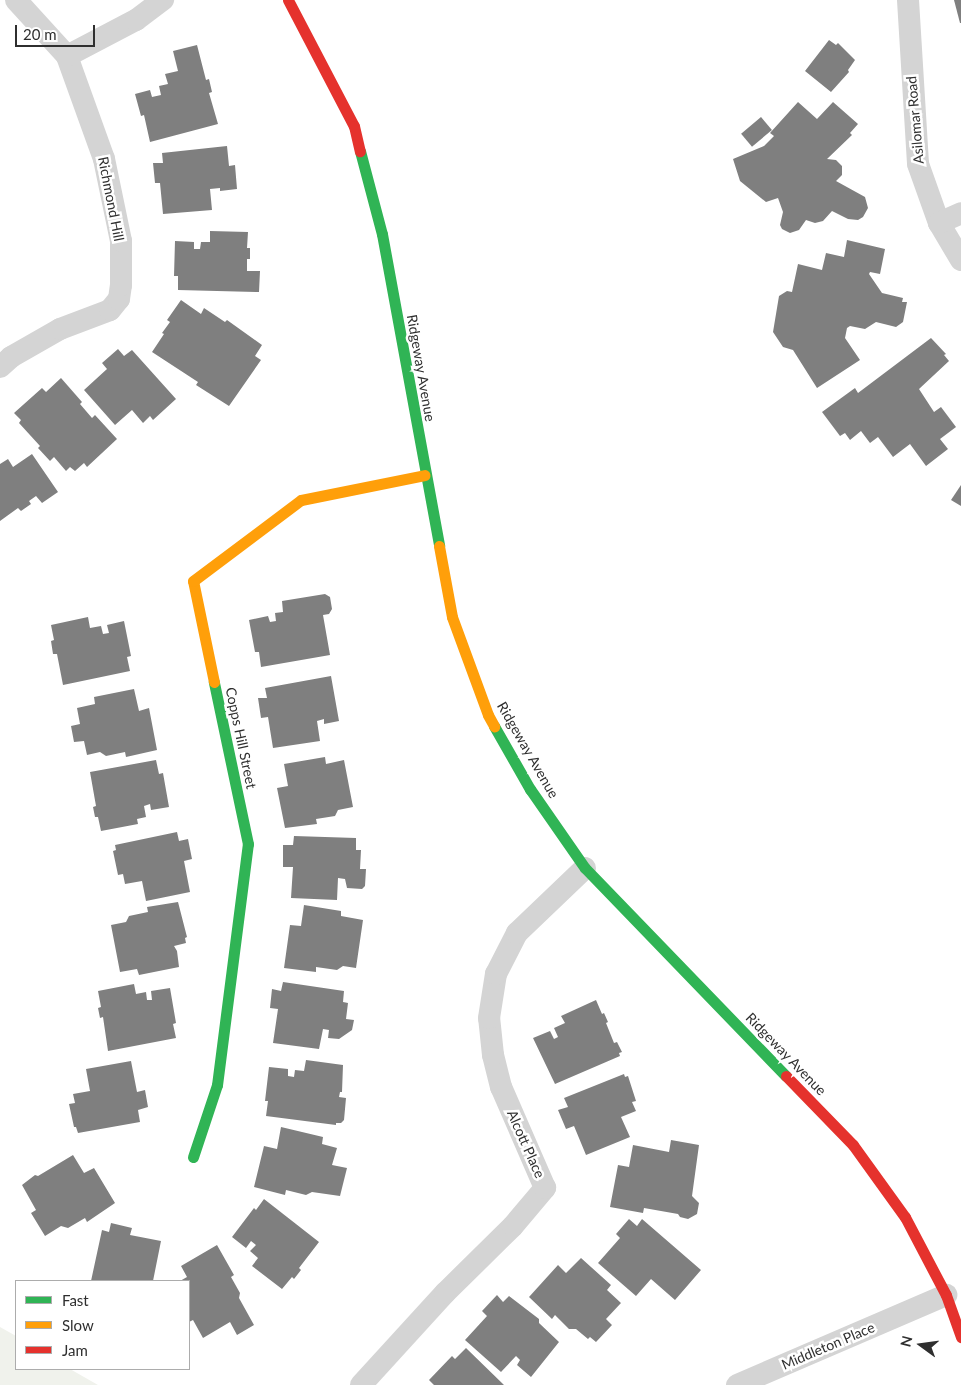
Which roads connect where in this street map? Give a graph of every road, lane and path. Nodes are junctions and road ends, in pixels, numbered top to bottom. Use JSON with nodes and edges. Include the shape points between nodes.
{"nodes":[{"id":1,"x":16,"y":0,"type":"edge"},
{"id":2,"x":163,"y":0,"type":"edge"},
{"id":3,"x":288,"y":0,"type":"edge"},
{"id":4,"x":908,"y":0,"type":"edge"},
{"id":5,"x":67,"y":56,"type":"junction"},
{"id":6,"x":961,"y":213,"type":"edge"},
{"id":7,"x":939,"y":223,"type":"junction"},
{"id":8,"x":961,"y":260,"type":"edge"},
{"id":9,"x":0,"y":367,"type":"edge"},
{"id":10,"x":425,"y":475,"type":"junction"},
{"id":11,"x":585,"y":868,"type":"junction"},
{"id":12,"x":193,"y":1158,"type":"dead end"},
{"id":13,"x":946,"y":1295,"type":"junction"},
{"id":14,"x":961,"y":1337,"type":"edge"},
{"id":15,"x":361,"y":1385,"type":"edge"},
{"id":16,"x":737,"y":1385,"type":"edge"}],
"edges":[{"from":1,"to":5,"type":"street","name":"Richmond Hill"},
{"from":2,"to":5,"type":"street","via":[[136,20]]},
{"from":3,"to":10,"type":"street","name":"Ridgeway Avenue","via":[[354,126],[382,234]]},
{"from":4,"to":7,"type":"street","name":"Asilomar Road","via":[[918,164]]},
{"from":5,"to":9,"type":"street","name":"Richmond Hill","via":[[104,159],[121,241],[119,299],[110,310],[60,329],[11,356]]},
{"from":6,"to":7,"type":"street"},
{"from":7,"to":8,"type":"street","name":"Asilomar Road"},
{"from":10,"to":11,"type":"street","name":"Ridgeway Avenue","via":[[452,617],[488,715],[530,789]]},
{"from":10,"to":12,"type":"street","name":"Copps Hill Street","via":[[301,500],[193,581],[248,844],[217,1085]]},
{"from":11,"to":13,"type":"street","name":"Ridgeway Avenue","via":[[853,1145],[905,1217]]},
{"from":11,"to":15,"type":"street","name":"Alcott Place","via":[[517,933],[496,974],[489,1018],[501,1087],[545,1188],[513,1226],[445,1293]]},
{"from":13,"to":14,"type":"street","name":"Ridgeway Avenue"},
{"from":13,"to":16,"type":"street","name":"Middleton Place"}]}
